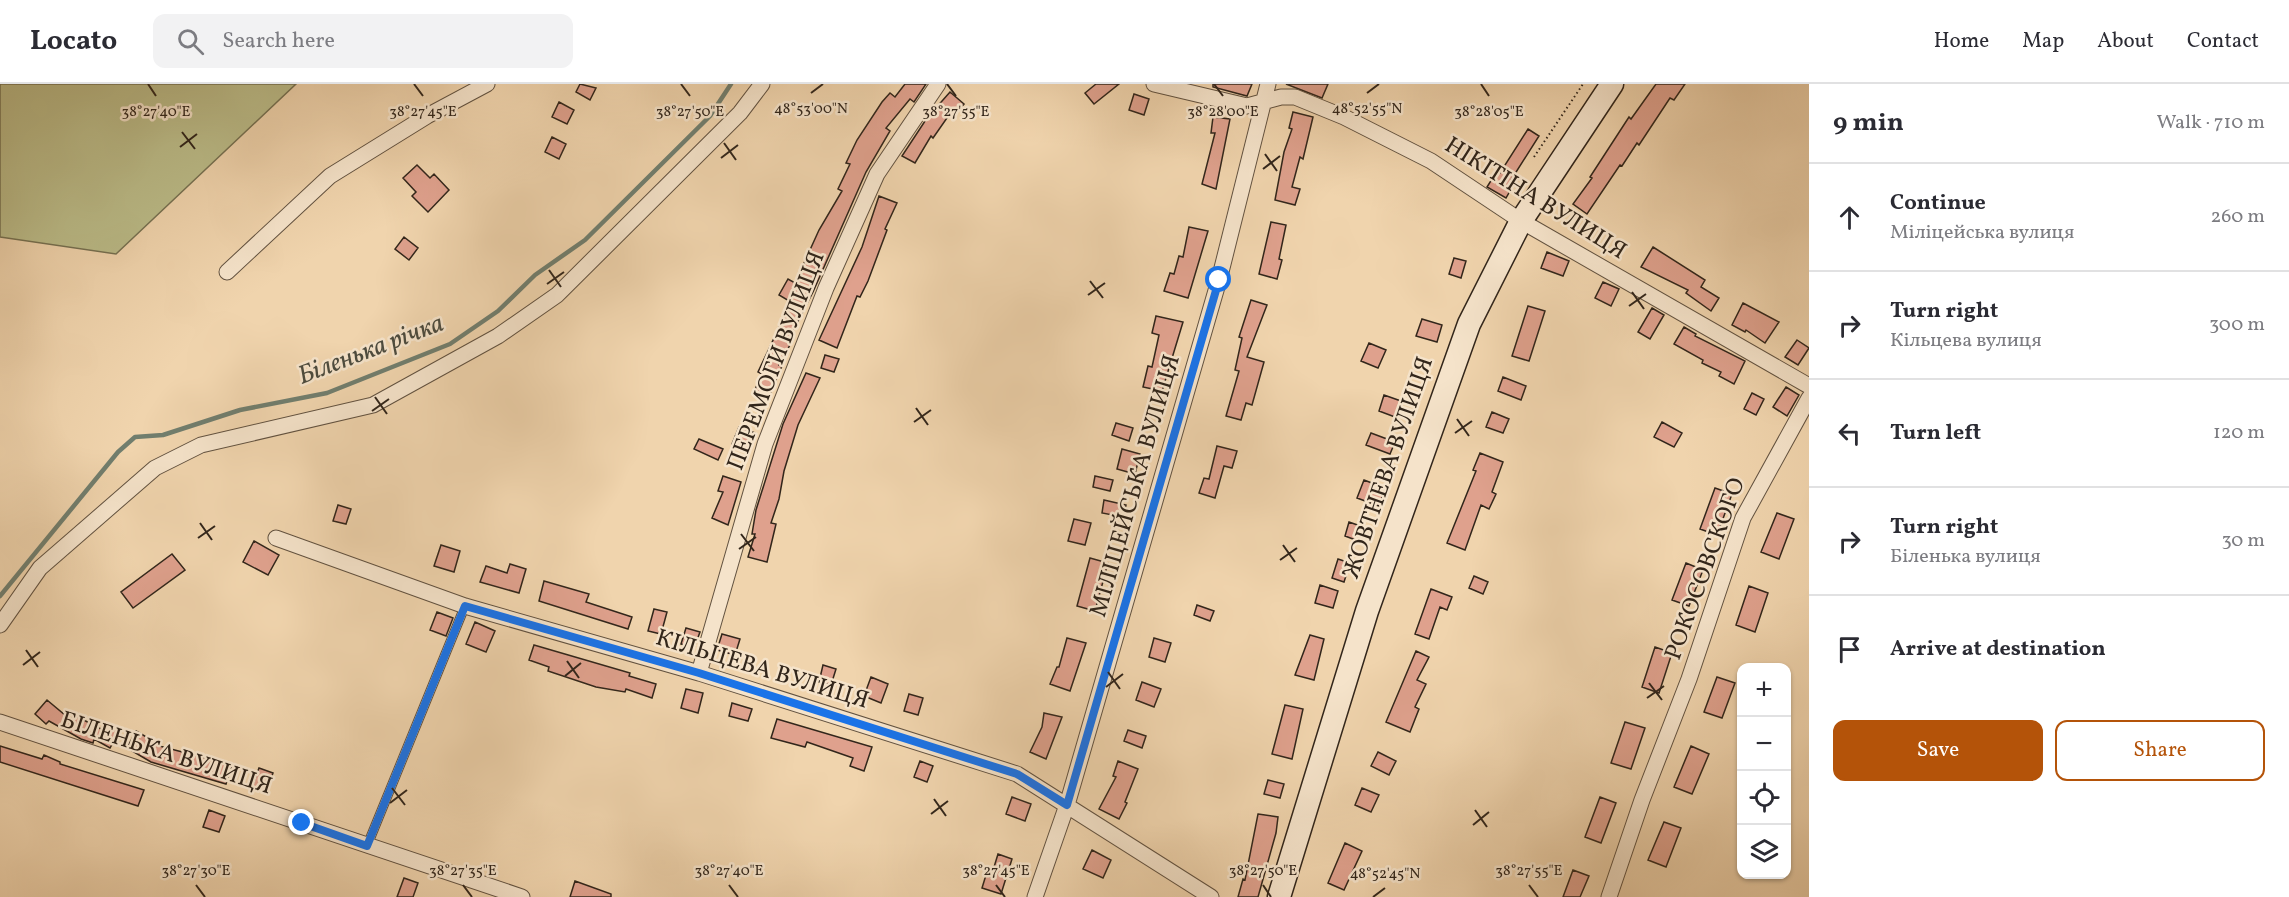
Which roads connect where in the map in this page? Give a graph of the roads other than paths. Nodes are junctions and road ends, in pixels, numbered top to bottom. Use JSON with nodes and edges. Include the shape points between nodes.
{"nodes":[{"id":1,"x":487,"y":84,"type":"edge"},
{"id":2,"x":762,"y":84,"type":"edge"},
{"id":3,"x":938,"y":84,"type":"edge"},
{"id":4,"x":1154,"y":84,"type":"edge"},
{"id":5,"x":1268,"y":84,"type":"edge"},
{"id":6,"x":1612,"y":84,"type":"edge"},
{"id":7,"x":1264,"y":102,"type":"junction"},
{"id":8,"x":1521,"y":221,"type":"junction"},
{"id":9,"x":227,"y":272,"type":"dead end"},
{"id":10,"x":1809,"y":386,"type":"edge"},
{"id":11,"x":1809,"y":398,"type":"edge"},
{"id":12,"x":276,"y":538,"type":"dead end"},
{"id":13,"x":465,"y":606,"type":"junction"},
{"id":14,"x":0,"y":625,"type":"edge"},
{"id":15,"x":699,"y":673,"type":"junction"},
{"id":16,"x":0,"y":722,"type":"edge"},
{"id":17,"x":1067,"y":805,"type":"junction"},
{"id":18,"x":367,"y":846,"type":"junction"},
{"id":19,"x":522,"y":897,"type":"edge"},
{"id":20,"x":1035,"y":897,"type":"edge"},
{"id":21,"x":1211,"y":897,"type":"edge"},
{"id":22,"x":1279,"y":897,"type":"edge"},
{"id":23,"x":1609,"y":897,"type":"edge"}],
"edges":[{"from":1,"to":9,"type":"street","via":[[330,176]]},
{"from":2,"to":14,"type":"street","via":[[740,113],[557,295],[498,336],[373,405],[201,446],[156,468],[40,568]]},
{"from":3,"to":15,"type":"street","name":"ПЕРЕМОГИ ВУЛИЦЯ","via":[[877,174],[826,288],[765,444]]},
{"from":4,"to":7,"type":"street","name":"НІКІТІНА ВУЛИЦЯ","via":[[1247,106]]},
{"from":5,"to":7,"type":"street","name":"МІЛІЦЕЙСЬКА ВУЛИЦЯ"},
{"from":6,"to":8,"type":"main road","name":"ЖОВТНЕВА ВУЛИЦЯ"},
{"from":7,"to":8,"type":"street","name":"НІКІТІНА ВУЛИЦЯ","via":[[1294,97],[1344,117],[1431,161]]},
{"from":7,"to":17,"type":"street","name":"МІЛІЦЕЙСЬКА ВУЛИЦЯ","via":[[1219,280]]},
{"from":8,"to":10,"type":"street","name":"НІКІТІНА ВУЛИЦЯ"},
{"from":8,"to":22,"type":"main road","name":"ЖОВТНЕВА ВУЛИЦЯ","via":[[1469,324],[1367,611]]},
{"from":11,"to":23,"type":"street","name":"РОКОСОВСКОГО","via":[[1743,518]]},
{"from":12,"to":13,"type":"street","name":"КІЛЬЦЕВА ВУЛИЦЯ"},
{"from":13,"to":15,"type":"street","name":"КІЛЬЦЕВА ВУЛИЦЯ"},
{"from":13,"to":18,"type":"lane"},
{"from":15,"to":17,"type":"street","name":"КІЛЬЦЕВА ВУЛИЦЯ","via":[[1017,774]]},
{"from":16,"to":18,"type":"street","name":"БІЛЕНЬКА ВУЛИЦЯ"},
{"from":17,"to":20,"type":"street","name":"МІЛІЦЕЙСЬКА ВУЛИЦЯ"},
{"from":17,"to":21,"type":"street","name":"КІЛЬЦЕВА ВУЛИЦЯ"},
{"from":18,"to":19,"type":"street","name":"БІЛЕНЬКА ВУЛИЦЯ"}]}
